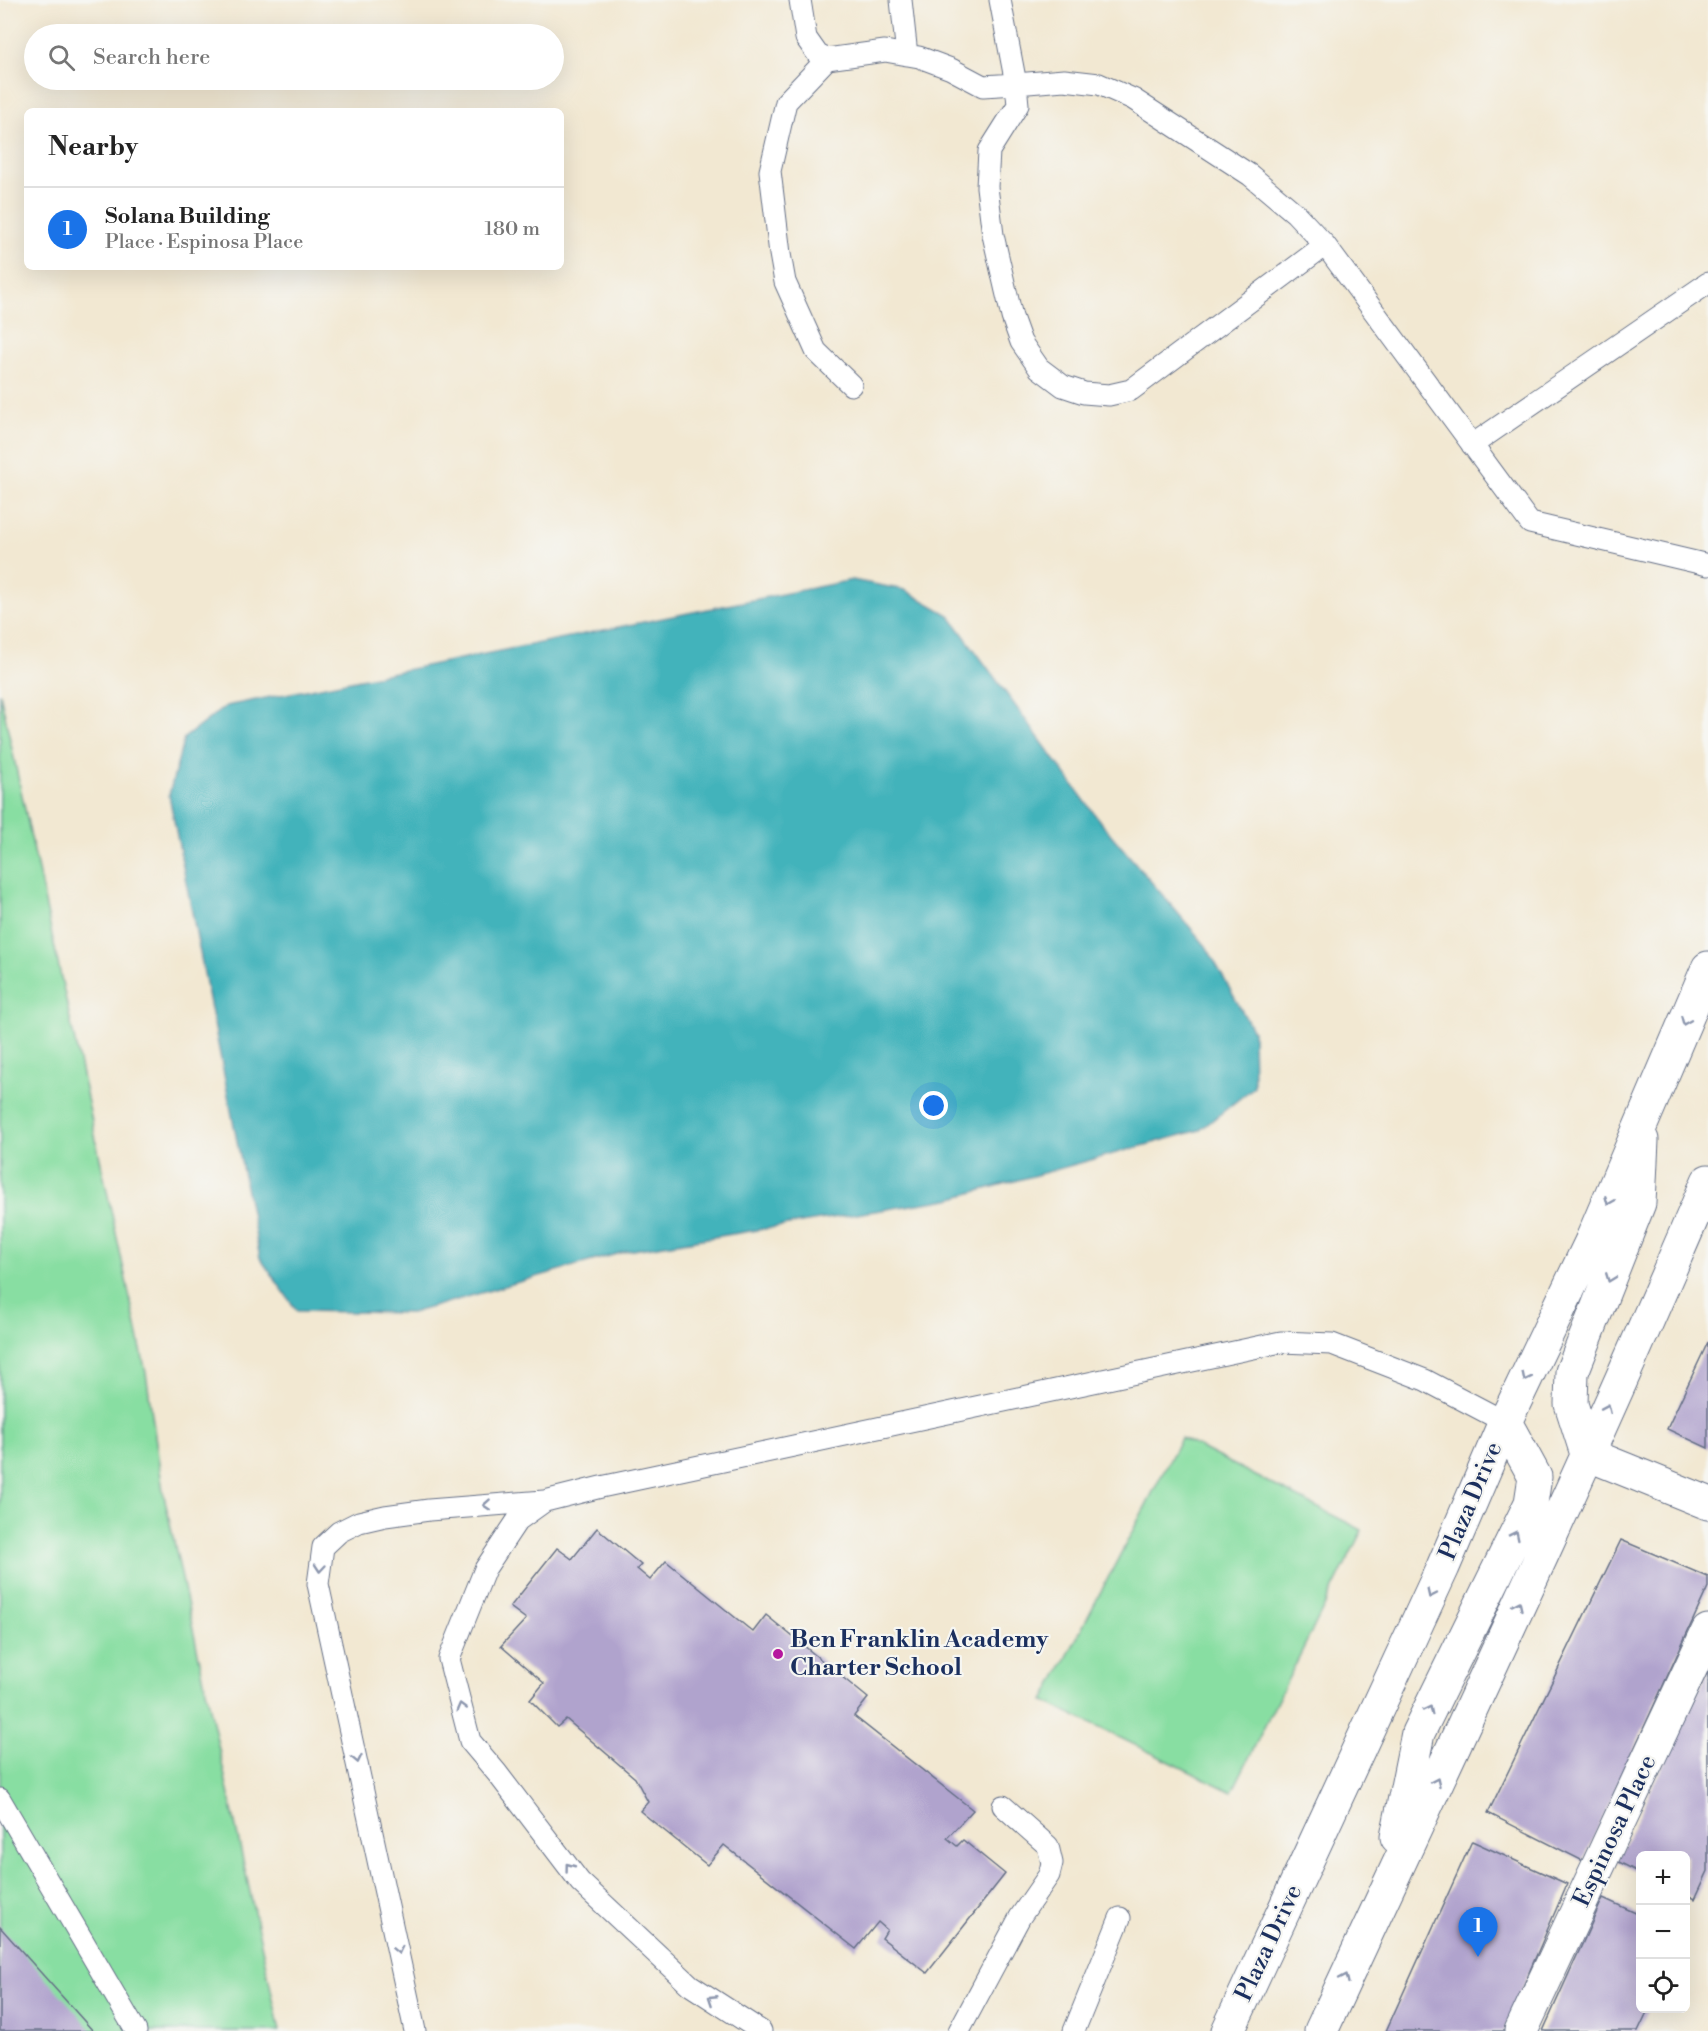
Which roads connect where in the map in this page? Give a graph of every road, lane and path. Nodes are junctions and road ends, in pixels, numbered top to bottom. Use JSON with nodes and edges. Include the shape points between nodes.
{"nodes":[{"id":1,"x":800,"y":0,"type":"edge"},
{"id":2,"x":901,"y":0,"type":"edge"},
{"id":3,"x":1000,"y":0,"type":"edge"},
{"id":4,"x":907,"y":55,"type":"junction"},
{"id":5,"x":827,"y":59,"type":"junction"},
{"id":6,"x":1016,"y":84,"type":"junction"},
{"id":7,"x":1325,"y":245,"type":"junction"},
{"id":8,"x":1708,"y":283,"type":"edge"},
{"id":9,"x":851,"y":385,"type":"dead end"},
{"id":10,"x":1472,"y":445,"type":"junction"},
{"id":11,"x":1708,"y":565,"type":"edge"},
{"id":12,"x":1708,"y":968,"type":"edge"},
{"id":13,"x":1643,"y":1120,"type":"junction"},
{"id":14,"x":1708,"y":1181,"type":"edge"},
{"id":15,"x":1505,"y":1422,"type":"junction"},
{"id":16,"x":1587,"y":1454,"type":"junction"},
{"id":17,"x":545,"y":1501,"type":"junction"},
{"id":18,"x":1708,"y":1503,"type":"edge"},
{"id":19,"x":1708,"y":1631,"type":"edge"},
{"id":20,"x":0,"y":1799,"type":"edge"},
{"id":21,"x":1003,"y":1806,"type":"dead end"},
{"id":22,"x":1387,"y":1889,"type":"junction"},
{"id":23,"x":1120,"y":1918,"type":"dead end"},
{"id":24,"x":136,"y":2031,"type":"edge"},
{"id":25,"x":415,"y":2031,"type":"edge"},
{"id":26,"x":761,"y":2031,"type":"edge"},
{"id":27,"x":959,"y":2031,"type":"edge"},
{"id":28,"x":1074,"y":2031,"type":"edge"},
{"id":29,"x":1228,"y":2031,"type":"edge"},
{"id":30,"x":1321,"y":2031,"type":"edge"},
{"id":31,"x":1521,"y":2031,"type":"edge"}],
"edges":[{"from":1,"to":5,"type":"lane","via":[[806,38],[818,55]]},
{"from":2,"to":4,"type":"lane"},
{"from":3,"to":6,"type":"lane"},
{"from":4,"to":5,"type":"lane","via":[[885,51]]},
{"from":4,"to":6,"type":"lane","via":[[951,69],[983,86]]},
{"from":5,"to":9,"type":"lane","via":[[786,102],[770,171],[785,282],[816,351]]},
{"from":6,"to":7,"type":"lane","via":[[1064,80],[1099,84],[1133,99],[1250,175]]},
{"from":6,"to":7,"type":"lane","via":[[1018,105],[989,151],[987,187],[993,234],[1021,342],[1039,368],[1063,386],[1109,395],[1131,390]]},
{"from":7,"to":10,"type":"lane"},
{"from":8,"to":10,"type":"lane"},
{"from":10,"to":11,"type":"lane","via":[[1530,523]]},
{"from":12,"to":13,"type":"street","name":"Plaza Drive","one_way":true},
{"from":13,"to":15,"type":"street","name":"Plaza Drive","one_way":true,"via":[[1591,1242]]},
{"from":13,"to":16,"type":"street","one_way":true,"via":[[1640,1203],[1572,1372],[1571,1404]]},
{"from":16,"to":14,"type":"street","one_way":true},
{"from":15,"to":17,"type":"lane","via":[[1425,1380],[1332,1344],[1281,1342]]},
{"from":22,"to":15,"type":"street","one_way":true,"via":[[1418,1734],[1531,1503],[1535,1477]]},
{"from":15,"to":29,"type":"street","name":"Plaza Drive","one_way":true,"via":[[1443,1567]]},
{"from":16,"to":18,"type":"street"},
{"from":22,"to":16,"type":"street","one_way":true},
{"from":17,"to":25,"type":"lane","one_way":true,"via":[[385,1516],[359,1522],[339,1532],[323,1547],[318,1584]]},
{"from":26,"to":17,"type":"lane","one_way":true,"via":[[690,1985],[580,1882],[470,1741],[449,1659],[485,1569],[517,1521]]},
{"from":19,"to":31,"type":"street","name":"Espinosa Place"},
{"from":20,"to":24,"type":"lane"},
{"from":21,"to":27,"type":"lane","via":[[1048,1846],[1052,1863],[1049,1875],[1020,1917]]},
{"from":30,"to":22,"type":"street","one_way":true},
{"from":23,"to":28,"type":"lane"}]}
